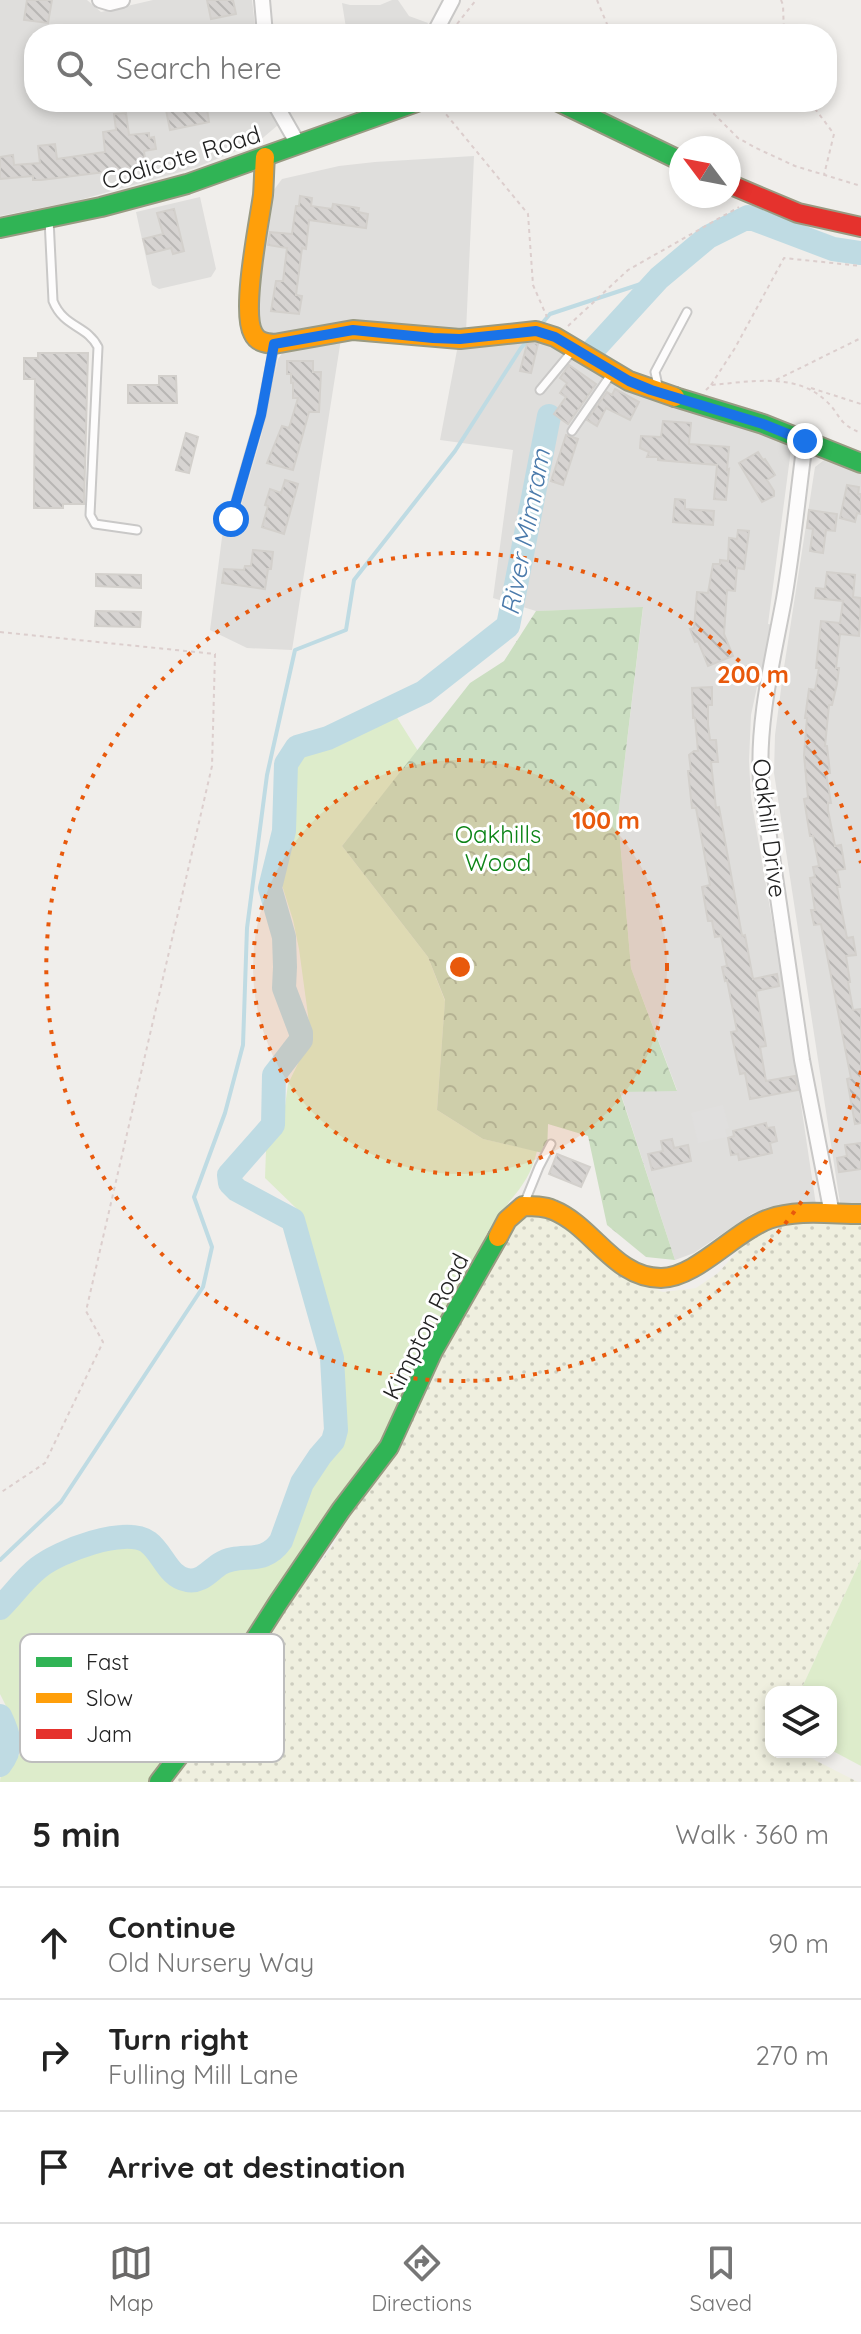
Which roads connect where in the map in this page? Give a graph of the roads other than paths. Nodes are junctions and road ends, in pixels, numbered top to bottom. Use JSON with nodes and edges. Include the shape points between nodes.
{"nodes":[{"id":1,"x":100,"y":0,"type":"edge"},
{"id":2,"x":122,"y":0,"type":"edge"},
{"id":3,"x":262,"y":0,"type":"edge"},
{"id":4,"x":452,"y":0,"type":"edge"},
{"id":5,"x":264,"y":24,"type":"edge"},
{"id":6,"x":439,"y":24,"type":"edge"},
{"id":7,"x":280,"y":112,"type":"edge"},
{"id":8,"x":389,"y":112,"type":"edge"},
{"id":9,"x":580,"y":112,"type":"edge"},
{"id":10,"x":298,"y":144,"type":"junction"},
{"id":11,"x":669,"y":155,"type":"edge"},
{"id":12,"x":265,"y":157,"type":"junction"},
{"id":13,"x":741,"y":189,"type":"edge"},
{"id":14,"x":49,"y":217,"type":"junction"},
{"id":15,"x":861,"y":227,"type":"edge"},
{"id":16,"x":0,"y":228,"type":"edge"},
{"id":17,"x":687,"y":312,"type":"dead end"},
{"id":18,"x":274,"y":344,"type":"junction"},
{"id":19,"x":574,"y":349,"type":"junction"},
{"id":20,"x":613,"y":372,"type":"junction"},
{"id":21,"x":655,"y":372,"type":"junction"},
{"id":22,"x":635,"y":383,"type":"junction"},
{"id":23,"x":540,"y":390,"type":"dead end"},
{"id":24,"x":660,"y":392,"type":"junction"},
{"id":25,"x":572,"y":431,"type":"dead end"},
{"id":26,"x":805,"y":441,"type":"junction"},
{"id":27,"x":861,"y":463,"type":"edge"},
{"id":28,"x":231,"y":519,"type":"dead end"},
{"id":29,"x":137,"y":530,"type":"dead end"},
{"id":30,"x":551,"y":1144,"type":"dead end"},
{"id":31,"x":523,"y":1206,"type":"junction"},
{"id":32,"x":832,"y":1214,"type":"junction"},
{"id":33,"x":861,"y":1214,"type":"edge"},
{"id":34,"x":258,"y":1634,"type":"edge"},
{"id":35,"x":174,"y":1762,"type":"edge"},
{"id":36,"x":159,"y":1782,"type":"edge"}],
"edges":[{"from":1,"to":2,"type":"street"},
{"from":3,"to":5,"type":"street"},
{"from":4,"to":6,"type":"street"},
{"from":7,"to":10,"type":"street"},
{"from":8,"to":10,"type":"street","name":"Codicote Road"},
{"from":9,"to":11,"type":"street"},
{"from":10,"to":12,"type":"street","name":"Codicote Road"},
{"from":12,"to":14,"type":"street","name":"Codicote Road","via":[[146,196]]},
{"from":12,"to":18,"type":"street","via":[[249,321],[253,335]]},
{"from":13,"to":15,"type":"street","via":[[798,213]]},
{"from":14,"to":16,"type":"street","name":"Codicote Road"},
{"from":14,"to":29,"type":"lane","via":[[57,312],[98,347],[90,515],[95,524]]},
{"from":17,"to":21,"type":"lane"},
{"from":18,"to":19,"type":"street","via":[[353,330],[460,339],[536,331]]},
{"from":18,"to":28,"type":"lane","via":[[261,415]]},
{"from":19,"to":20,"type":"street"},
{"from":19,"to":23,"type":"lane"},
{"from":20,"to":22,"type":"street"},
{"from":20,"to":25,"type":"lane"},
{"from":21,"to":22,"type":"lane"},
{"from":21,"to":24,"type":"lane"},
{"from":22,"to":24,"type":"street"},
{"from":24,"to":26,"type":"street"},
{"from":26,"to":27,"type":"street"},
{"from":26,"to":32,"type":"street","name":"Oakhill Drive","via":[[759,753],[802,1060]]},
{"from":30,"to":31,"type":"lane"},
{"from":31,"to":32,"type":"street","via":[[554,1211],[611,1258],[648,1276],[665,1278],[769,1219]]},
{"from":31,"to":34,"type":"street","name":"Kimpton Road","via":[[507,1220],[433,1351],[389,1447]]},
{"from":32,"to":33,"type":"street"},
{"from":35,"to":36,"type":"street","name":"Kimpton Road"}]}
